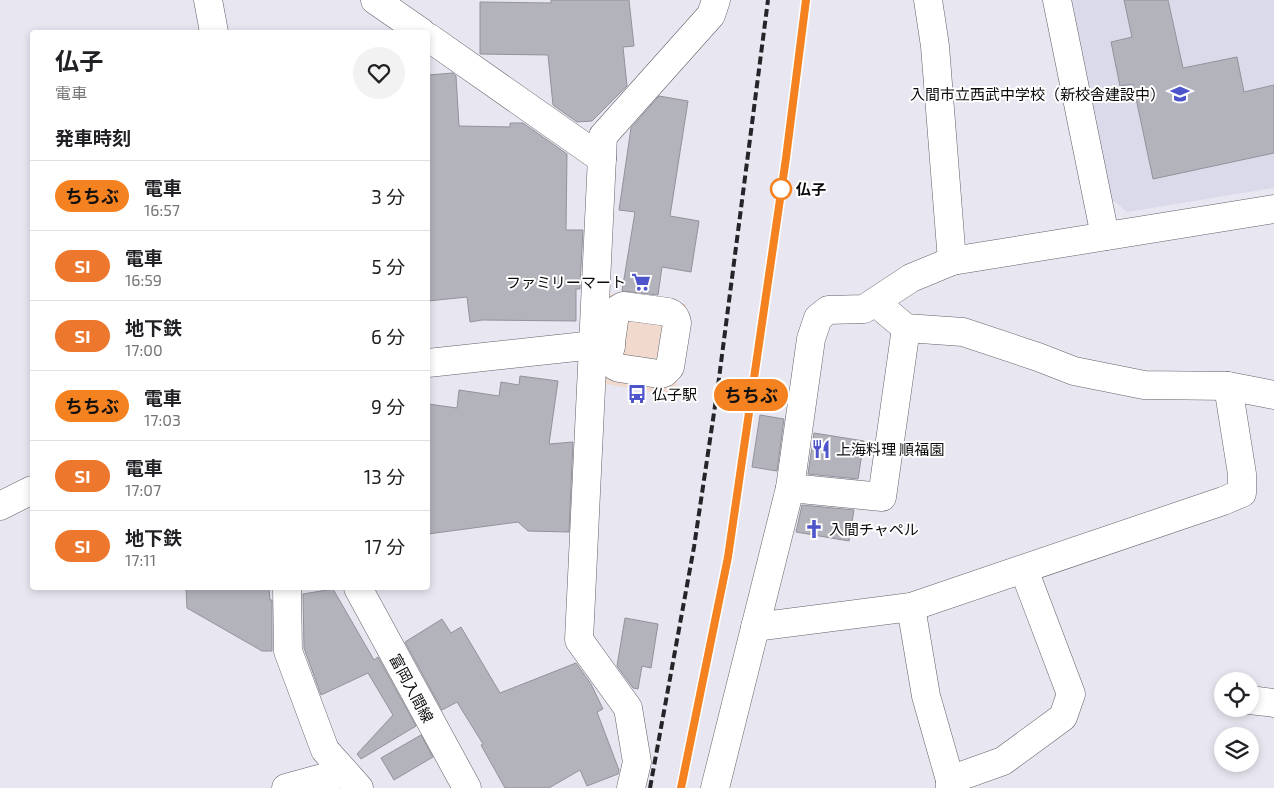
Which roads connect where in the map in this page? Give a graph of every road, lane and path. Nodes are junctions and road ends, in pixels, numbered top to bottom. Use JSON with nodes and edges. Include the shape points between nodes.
{"nodes":[{"id":1,"x":208,"y":0,"type":"edge"},
{"id":2,"x":375,"y":0,"type":"edge"},
{"id":3,"x":716,"y":0,"type":"edge"},
{"id":4,"x":928,"y":0,"type":"edge"},
{"id":5,"x":1057,"y":0,"type":"edge"},
{"id":6,"x":214,"y":30,"type":"edge"},
{"id":7,"x":419,"y":30,"type":"edge"},
{"id":8,"x":430,"y":38,"type":"edge"},
{"id":9,"x":602,"y":159,"type":"junction"},
{"id":10,"x":1274,"y":209,"type":"edge"},
{"id":11,"x":1105,"y":236,"type":"junction"},
{"id":12,"x":952,"y":260,"type":"junction"},
{"id":13,"x":875,"y":302,"type":"junction"},
{"id":14,"x":906,"y":328,"type":"junction"},
{"id":15,"x":602,"y":345,"type":"junction"},
{"id":16,"x":430,"y":363,"type":"edge"},
{"id":17,"x":1228,"y":386,"type":"junction"},
{"id":18,"x":1274,"y":394,"type":"edge"},
{"id":19,"x":790,"y":488,"type":"junction"},
{"id":20,"x":30,"y":491,"type":"edge"},
{"id":21,"x":0,"y":506,"type":"edge"},
{"id":22,"x":1024,"y":570,"type":"junction"},
{"id":23,"x":287,"y":590,"type":"edge"},
{"id":24,"x":359,"y":590,"type":"edge"},
{"id":25,"x":911,"y":608,"type":"junction"},
{"id":26,"x":756,"y":627,"type":"junction"},
{"id":27,"x":1259,"y":701,"type":"edge"},
{"id":28,"x":1274,"y":703,"type":"edge"},
{"id":29,"x":351,"y":780,"type":"edge"},
{"id":30,"x":950,"y":784,"type":"edge"},
{"id":31,"x":286,"y":788,"type":"edge"},
{"id":32,"x":466,"y":788,"type":"edge"},
{"id":33,"x":631,"y":788,"type":"edge"},
{"id":34,"x":715,"y":788,"type":"edge"}],
"edges":[{"from":1,"to":6,"type":"street"},
{"from":2,"to":7,"type":"street"},
{"from":3,"to":9,"type":"street","via":[[711,15],[604,136]]},
{"from":4,"to":12,"type":"street","via":[[935,46]]},
{"from":5,"to":11,"type":"street"},
{"from":8,"to":9,"type":"street"},
{"from":9,"to":15,"type":"street"},
{"from":10,"to":11,"type":"street"},
{"from":11,"to":12,"type":"street"},
{"from":12,"to":13,"type":"street","via":[[912,278]]},
{"from":13,"to":14,"type":"street"},
{"from":13,"to":19,"type":"street","via":[[864,309],[828,310],[818,318],[811,339]]},
{"from":14,"to":17,"type":"street","via":[[963,332],[1074,371],[1104,378],[1144,385]]},
{"from":14,"to":19,"type":"street","via":[[882,497]]},
{"from":15,"to":16,"type":"street"},
{"from":15,"to":33,"type":"street","via":[[579,640],[628,708],[637,762]]},
{"from":17,"to":18,"type":"street"},
{"from":17,"to":22,"type":"street","via":[[1242,493]]},
{"from":19,"to":26,"type":"street"},
{"from":20,"to":21,"type":"street"},
{"from":22,"to":25,"type":"street"},
{"from":22,"to":30,"type":"street","via":[[1071,694],[1063,717],[1004,761]]},
{"from":23,"to":29,"type":"street","via":[[288,651],[325,750]]},
{"from":24,"to":32,"type":"street","name":"富岡入間線"},
{"from":25,"to":26,"type":"street"},
{"from":25,"to":30,"type":"street","via":[[926,696]]},
{"from":26,"to":34,"type":"street"},
{"from":27,"to":28,"type":"street"},
{"from":29,"to":31,"type":"street"}]}
